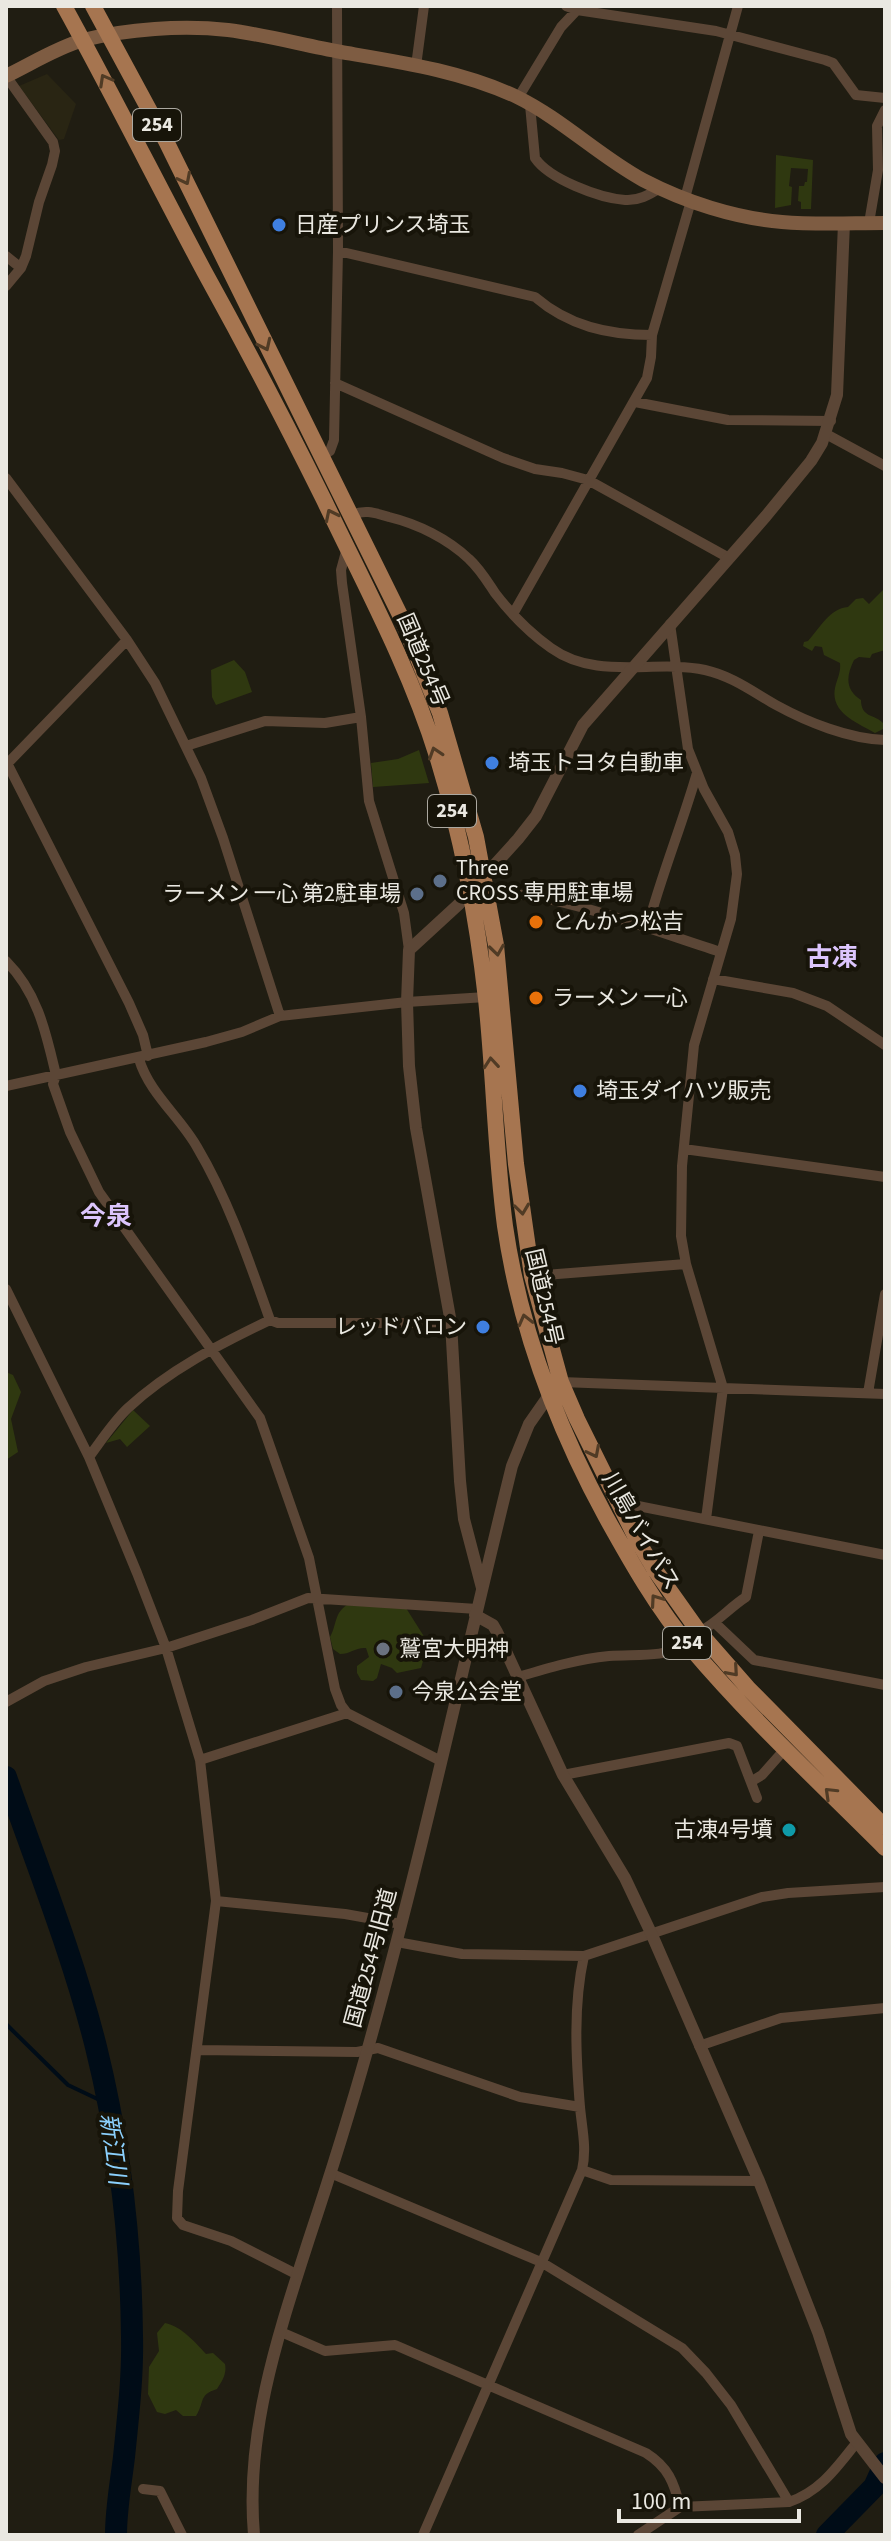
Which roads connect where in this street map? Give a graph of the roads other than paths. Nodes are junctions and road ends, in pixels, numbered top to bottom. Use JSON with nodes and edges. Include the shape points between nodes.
{"nodes":[{"id":1,"x":64,"y":6,"type":"edge"},
{"id":2,"x":93,"y":6,"type":"edge"},
{"id":3,"x":337,"y":6,"type":"edge"},
{"id":4,"x":424,"y":6,"type":"edge"},
{"id":5,"x":738,"y":6,"type":"edge"},
{"id":6,"x":572,"y":8,"type":"edge"},
{"id":7,"x":730,"y":34,"type":"junction"},
{"id":8,"x":109,"y":36,"type":"junction"},
{"id":9,"x":83,"y":40,"type":"junction"},
{"id":10,"x":337,"y":51,"type":"junction"},
{"id":11,"x":416,"y":66,"type":"junction"},
{"id":12,"x":6,"y":76,"type":"edge"},
{"id":13,"x":885,"y":98,"type":"edge"},
{"id":14,"x":524,"y":101,"type":"junction"},
{"id":15,"x":885,"y":110,"type":"edge"},
{"id":16,"x":660,"y":188,"type":"junction"},
{"id":17,"x":688,"y":199,"type":"junction"},
{"id":18,"x":844,"y":223,"type":"junction"},
{"id":19,"x":869,"y":223,"type":"junction"},
{"id":20,"x":885,"y":223,"type":"edge"},
{"id":21,"x":338,"y":251,"type":"junction"},
{"id":22,"x":6,"y":256,"type":"edge"},
{"id":23,"x":21,"y":268,"type":"junction"},
{"id":24,"x":6,"y":286,"type":"edge"},
{"id":25,"x":652,"y":335,"type":"junction"},
{"id":26,"x":335,"y":383,"type":"junction"},
{"id":27,"x":635,"y":402,"type":"junction"},
{"id":28,"x":831,"y":421,"type":"junction"},
{"id":29,"x":826,"y":434,"type":"junction"},
{"id":30,"x":320,"y":457,"type":"junction"},
{"id":31,"x":885,"y":466,"type":"edge"},
{"id":32,"x":6,"y":478,"type":"edge"},
{"id":33,"x":588,"y":480,"type":"junction"},
{"id":34,"x":349,"y":516,"type":"junction"},
{"id":35,"x":347,"y":548,"type":"junction"},
{"id":36,"x":729,"y":558,"type":"junction"},
{"id":37,"x":513,"y":614,"type":"junction"},
{"id":38,"x":670,"y":624,"type":"junction"},
{"id":39,"x":127,"y":640,"type":"junction"},
{"id":40,"x":678,"y":668,"type":"junction"},
{"id":41,"x":631,"y":669,"type":"junction"},
{"id":42,"x":361,"y":717,"type":"junction"},
{"id":43,"x":885,"y":740,"type":"edge"},
{"id":44,"x":186,"y":746,"type":"junction"},
{"id":45,"x":6,"y":763,"type":"edge"},
{"id":46,"x":697,"y":773,"type":"junction"},
{"id":47,"x":484,"y":875,"type":"junction"},
{"id":48,"x":479,"y":892,"type":"junction"},
{"id":49,"x":647,"y":929,"type":"junction"},
{"id":50,"x":409,"y":950,"type":"junction"},
{"id":51,"x":721,"y":952,"type":"junction"},
{"id":52,"x":6,"y":961,"type":"edge"},
{"id":53,"x":713,"y":979,"type":"junction"},
{"id":54,"x":486,"y":997,"type":"junction"},
{"id":55,"x":407,"y":1002,"type":"junction"},
{"id":56,"x":280,"y":1016,"type":"junction"},
{"id":57,"x":885,"y":1045,"type":"edge"},
{"id":58,"x":143,"y":1058,"type":"junction"},
{"id":59,"x":56,"y":1075,"type":"junction"},
{"id":60,"x":6,"y":1086,"type":"edge"},
{"id":61,"x":684,"y":1149,"type":"junction"},
{"id":62,"x":885,"y":1177,"type":"edge"},
{"id":63,"x":686,"y":1264,"type":"junction"},
{"id":64,"x":532,"y":1276,"type":"junction"},
{"id":65,"x":6,"y":1289,"type":"edge"},
{"id":66,"x":885,"y":1294,"type":"edge"},
{"id":67,"x":270,"y":1320,"type":"junction"},
{"id":68,"x":451,"y":1323,"type":"junction"},
{"id":69,"x":211,"y":1348,"type":"junction"},
{"id":70,"x":561,"y":1382,"type":"junction"},
{"id":71,"x":723,"y":1388,"type":"junction"},
{"id":72,"x":868,"y":1393,"type":"junction"},
{"id":73,"x":885,"y":1394,"type":"edge"},
{"id":74,"x":547,"y":1395,"type":"junction"},
{"id":75,"x":89,"y":1457,"type":"junction"},
{"id":76,"x":618,"y":1502,"type":"junction"},
{"id":77,"x":706,"y":1519,"type":"junction"},
{"id":78,"x":759,"y":1531,"type":"junction"},
{"id":79,"x":885,"y":1555,"type":"edge"},
{"id":80,"x":482,"y":1588,"type":"junction"},
{"id":81,"x":316,"y":1598,"type":"junction"},
{"id":82,"x":476,"y":1612,"type":"junction"},
{"id":83,"x":715,"y":1623,"type":"junction"},
{"id":84,"x":694,"y":1638,"type":"junction"},
{"id":85,"x":166,"y":1648,"type":"junction"},
{"id":86,"x":518,"y":1677,"type":"junction"},
{"id":87,"x":885,"y":1685,"type":"edge"},
{"id":88,"x":6,"y":1702,"type":"edge"},
{"id":89,"x":347,"y":1713,"type":"junction"},
{"id":90,"x":785,"y":1749,"type":"junction"},
{"id":91,"x":200,"y":1760,"type":"junction"},
{"id":92,"x":441,"y":1761,"type":"junction"},
{"id":93,"x":563,"y":1775,"type":"junction"},
{"id":94,"x":752,"y":1781,"type":"junction"},
{"id":95,"x":757,"y":1798,"type":"dead end"},
{"id":96,"x":885,"y":1827,"type":"edge"},
{"id":97,"x":885,"y":1848,"type":"edge"},
{"id":98,"x":885,"y":1887,"type":"edge"},
{"id":99,"x":216,"y":1901,"type":"junction"},
{"id":100,"x":401,"y":1924,"type":"junction"},
{"id":101,"x":652,"y":1935,"type":"junction"},
{"id":102,"x":397,"y":1942,"type":"junction"},
{"id":103,"x":584,"y":1956,"type":"junction"},
{"id":104,"x":885,"y":2008,"type":"edge"},
{"id":105,"x":699,"y":2046,"type":"junction"},
{"id":106,"x":368,"y":2049,"type":"junction"},
{"id":107,"x":198,"y":2050,"type":"junction"},
{"id":108,"x":580,"y":2107,"type":"junction"},
{"id":109,"x":582,"y":2170,"type":"junction"},
{"id":110,"x":330,"y":2173,"type":"junction"},
{"id":111,"x":759,"y":2181,"type":"junction"},
{"id":112,"x":541,"y":2262,"type":"junction"},
{"id":113,"x":298,"y":2275,"type":"junction"},
{"id":114,"x":281,"y":2332,"type":"junction"},
{"id":115,"x":489,"y":2384,"type":"junction"},
{"id":116,"x":857,"y":2442,"type":"junction"},
{"id":117,"x":885,"y":2478,"type":"edge"},
{"id":118,"x":143,"y":2489,"type":"dead end"},
{"id":119,"x":789,"y":2502,"type":"junction"},
{"id":120,"x":680,"y":2507,"type":"junction"},
{"id":121,"x":182,"y":2535,"type":"edge"},
{"id":122,"x":254,"y":2535,"type":"edge"},
{"id":123,"x":423,"y":2535,"type":"edge"},
{"id":124,"x":638,"y":2535,"type":"edge"}],
"edges":[{"from":1,"to":9,"type":"highway","name":"国道254号","number":"254"},
{"from":2,"to":8,"type":"highway","name":"国道254号","number":"254"},
{"from":3,"to":10,"type":"street"},
{"from":4,"to":11,"type":"street"},
{"from":5,"to":7,"type":"street"},
{"from":6,"to":7,"type":"street"},
{"from":6,"to":14,"type":"street"},
{"from":7,"to":13,"type":"street","via":[[833,63],[856,95]]},
{"from":7,"to":17,"type":"street"},
{"from":8,"to":9,"type":"main road"},
{"from":8,"to":10,"type":"main road","via":[[225,30]]},
{"from":8,"to":30,"type":"highway","name":"国道254号","number":"254","one_way":true},
{"from":9,"to":12,"type":"main road"},
{"from":35,"to":9,"type":"highway","name":"国道254号","number":"254","one_way":true,"via":[[245,343]]},
{"from":10,"to":11,"type":"main road"},
{"from":10,"to":21,"type":"street"},
{"from":11,"to":14,"type":"main road","via":[[465,77]]},
{"from":12,"to":23,"type":"street","via":[[55,151]]},
{"from":14,"to":16,"type":"main road"},
{"from":14,"to":16,"type":"street","via":[[535,158],[553,174],[624,200],[641,199]]},
{"from":15,"to":19,"type":"street","via":[[877,126],[878,170]]},
{"from":16,"to":17,"type":"main road"},
{"from":17,"to":18,"type":"main road","via":[[782,222]]},
{"from":17,"to":25,"type":"street"},
{"from":18,"to":19,"type":"main road"},
{"from":18,"to":28,"type":"street","via":[[840,372]]},
{"from":19,"to":20,"type":"main road"},
{"from":21,"to":25,"type":"street","via":[[535,297],[556,315],[616,335]]},
{"from":21,"to":26,"type":"street"},
{"from":22,"to":23,"type":"street"},
{"from":23,"to":24,"type":"street"},
{"from":25,"to":27,"type":"street","via":[[647,378]]},
{"from":26,"to":30,"type":"street","via":[[334,440]]},
{"from":26,"to":33,"type":"street","via":[[503,458]]},
{"from":27,"to":28,"type":"street","via":[[728,420]]},
{"from":27,"to":33,"type":"street"},
{"from":28,"to":29,"type":"street"},
{"from":29,"to":31,"type":"street"},
{"from":29,"to":36,"type":"street","via":[[796,481]]},
{"from":30,"to":34,"type":"highway","name":"国道254号","number":"254"},
{"from":32,"to":39,"type":"street"},
{"from":33,"to":36,"type":"street"},
{"from":33,"to":37,"type":"street"},
{"from":34,"to":37,"type":"street","via":[[366,510],[396,518],[448,543],[476,567]]},
{"from":34,"to":47,"type":"highway","name":"国道254号","number":"254","via":[[428,679],[453,751]]},
{"from":35,"to":42,"type":"street","via":[[342,583]]},
{"from":48,"to":35,"type":"highway","name":"国道254号","number":"254","one_way":true,"via":[[421,710]]},
{"from":36,"to":38,"type":"street"},
{"from":37,"to":41,"type":"street","via":[[566,657]]},
{"from":38,"to":40,"type":"street"},
{"from":38,"to":41,"type":"street"},
{"from":39,"to":44,"type":"street"},
{"from":39,"to":45,"type":"street"},
{"from":40,"to":41,"type":"street"},
{"from":40,"to":43,"type":"street","via":[[727,676],[799,716]]},
{"from":40,"to":46,"type":"street","via":[[688,749]]},
{"from":41,"to":47,"type":"street","via":[[578,731],[536,816]]},
{"from":42,"to":44,"type":"street","via":[[325,723],[265,721]]},
{"from":42,"to":50,"type":"street","via":[[369,801],[404,913]]},
{"from":44,"to":56,"type":"street","via":[[223,838]]},
{"from":45,"to":58,"type":"street","via":[[129,1003],[143,1035]]},
{"from":46,"to":49,"type":"street"},
{"from":46,"to":51,"type":"street","via":[[735,855],[735,893]]},
{"from":47,"to":48,"type":"highway","name":"国道254号","number":"254"},
{"from":48,"to":49,"type":"street","via":[[584,908]]},
{"from":48,"to":50,"type":"street"},
{"from":48,"to":54,"type":"highway","name":"国道254号","number":"254"},
{"from":48,"to":64,"type":"highway","name":"国道254号","number":"254","one_way":true,"via":[[500,978]]},
{"from":49,"to":51,"type":"street"},
{"from":50,"to":55,"type":"street"},
{"from":51,"to":53,"type":"street"},
{"from":52,"to":59,"type":"street","via":[[26,984],[41,1015]]},
{"from":53,"to":57,"type":"street","via":[[793,993],[827,1006]]},
{"from":53,"to":61,"type":"street","via":[[694,1045]]},
{"from":54,"to":55,"type":"street"},
{"from":74,"to":54,"type":"highway","name":"国道254号","number":"254","one_way":true,"via":[[505,1224]]},
{"from":55,"to":56,"type":"street"},
{"from":55,"to":68,"type":"street","via":[[416,1128]]},
{"from":56,"to":58,"type":"street","via":[[242,1032]]},
{"from":58,"to":59,"type":"street"},
{"from":58,"to":67,"type":"street","via":[[141,1069],[199,1149]]},
{"from":59,"to":60,"type":"street"},
{"from":59,"to":69,"type":"street","via":[[53,1084],[70,1132],[99,1192]]},
{"from":61,"to":62,"type":"street"},
{"from":61,"to":63,"type":"street","via":[[681,1212]]},
{"from":63,"to":64,"type":"street"},
{"from":63,"to":71,"type":"street"},
{"from":64,"to":70,"type":"highway","name":"国道254号","number":"254"},
{"from":65,"to":75,"type":"street"},
{"from":66,"to":72,"type":"street"},
{"from":67,"to":68,"type":"street"},
{"from":67,"to":69,"type":"street"},
{"from":68,"to":80,"type":"street","via":[[464,1519]]},
{"from":69,"to":75,"type":"street","via":[[129,1407]]},
{"from":69,"to":81,"type":"street","via":[[254,1406],[267,1434],[304,1541]]},
{"from":70,"to":71,"type":"street"},
{"from":70,"to":74,"type":"street","name":"国道254号旧道"},
{"from":70,"to":76,"type":"highway","name":"川島バイパス","number":"254","one_way":true},
{"from":71,"to":72,"type":"street"},
{"from":71,"to":77,"type":"street"},
{"from":72,"to":73,"type":"street"},
{"from":74,"to":80,"type":"street","name":"国道254号旧道","via":[[515,1455]]},
{"from":84,"to":74,"type":"highway","name":"川島バイパス","number":"254","one_way":true,"via":[[642,1580],[585,1479]]},
{"from":75,"to":85,"type":"street"},
{"from":76,"to":77,"type":"street"},
{"from":76,"to":84,"type":"highway","name":"川島バイパス","number":"254"},
{"from":77,"to":78,"type":"street"},
{"from":78,"to":79,"type":"street"},
{"from":78,"to":83,"type":"street","via":[[746,1597]]},
{"from":80,"to":82,"type":"street","name":"国道254号旧道"},
{"from":81,"to":82,"type":"street"},
{"from":81,"to":85,"type":"street"},
{"from":81,"to":89,"type":"street","via":[[335,1689]]},
{"from":82,"to":86,"type":"street","via":[[493,1625]]},
{"from":82,"to":92,"type":"street","name":"国道254号旧道"},
{"from":83,"to":84,"type":"street"},
{"from":83,"to":87,"type":"street","via":[[754,1660]]},
{"from":84,"to":86,"type":"street","via":[[660,1655],[608,1656]]},
{"from":84,"to":90,"type":"highway","name":"川島バイパス","number":"254"},
{"from":84,"to":96,"type":"highway","name":"川島バイパス","number":"254","one_way":true},
{"from":85,"to":88,"type":"street","via":[[44,1681]]},
{"from":85,"to":91,"type":"street"},
{"from":86,"to":93,"type":"street"},
{"from":89,"to":91,"type":"street"},
{"from":89,"to":92,"type":"street"},
{"from":90,"to":94,"type":"street"},
{"from":97,"to":90,"type":"highway","name":"川島バイパス","number":"254","one_way":true},
{"from":91,"to":99,"type":"street"},
{"from":92,"to":100,"type":"street","name":"国道254号旧道"},
{"from":93,"to":94,"type":"street","via":[[729,1743],[737,1746]]},
{"from":93,"to":101,"type":"street","via":[[625,1878]]},
{"from":94,"to":95,"type":"street"},
{"from":98,"to":101,"type":"street","via":[[762,1897]]},
{"from":99,"to":100,"type":"street"},
{"from":99,"to":107,"type":"street"},
{"from":100,"to":102,"type":"street","name":"国道254号旧道"},
{"from":101,"to":103,"type":"street"},
{"from":101,"to":105,"type":"street"},
{"from":102,"to":103,"type":"street","via":[[462,1954]]},
{"from":102,"to":106,"type":"street","name":"国道254号旧道"},
{"from":103,"to":108,"type":"street","via":[[577,1991]]},
{"from":104,"to":105,"type":"street","via":[[781,2018]]},
{"from":105,"to":111,"type":"street"},
{"from":106,"to":107,"type":"street"},
{"from":106,"to":108,"type":"street","via":[[520,2097]]},
{"from":106,"to":110,"type":"street","name":"国道254号旧道"},
{"from":107,"to":113,"type":"street","via":[[177,2218]]},
{"from":108,"to":109,"type":"street"},
{"from":109,"to":111,"type":"street","via":[[611,2180]]},
{"from":109,"to":112,"type":"street"},
{"from":110,"to":112,"type":"street"},
{"from":110,"to":113,"type":"street","name":"国道254号旧道"},
{"from":111,"to":116,"type":"street"},
{"from":112,"to":115,"type":"street"},
{"from":112,"to":119,"type":"street","via":[[682,2348],[731,2405]]},
{"from":113,"to":114,"type":"street","name":"国道254号旧道"},
{"from":114,"to":115,"type":"street","via":[[325,2351],[395,2345]]},
{"from":114,"to":122,"type":"street","name":"国道254号旧道","via":[[256,2434]]},
{"from":115,"to":120,"type":"street","via":[[659,2461],[675,2483]]},
{"from":115,"to":123,"type":"street"},
{"from":116,"to":117,"type":"street"},
{"from":116,"to":119,"type":"street","via":[[822,2485]]},
{"from":118,"to":121,"type":"street","via":[[160,2491]]},
{"from":119,"to":120,"type":"street"},
{"from":120,"to":124,"type":"street"}]}
